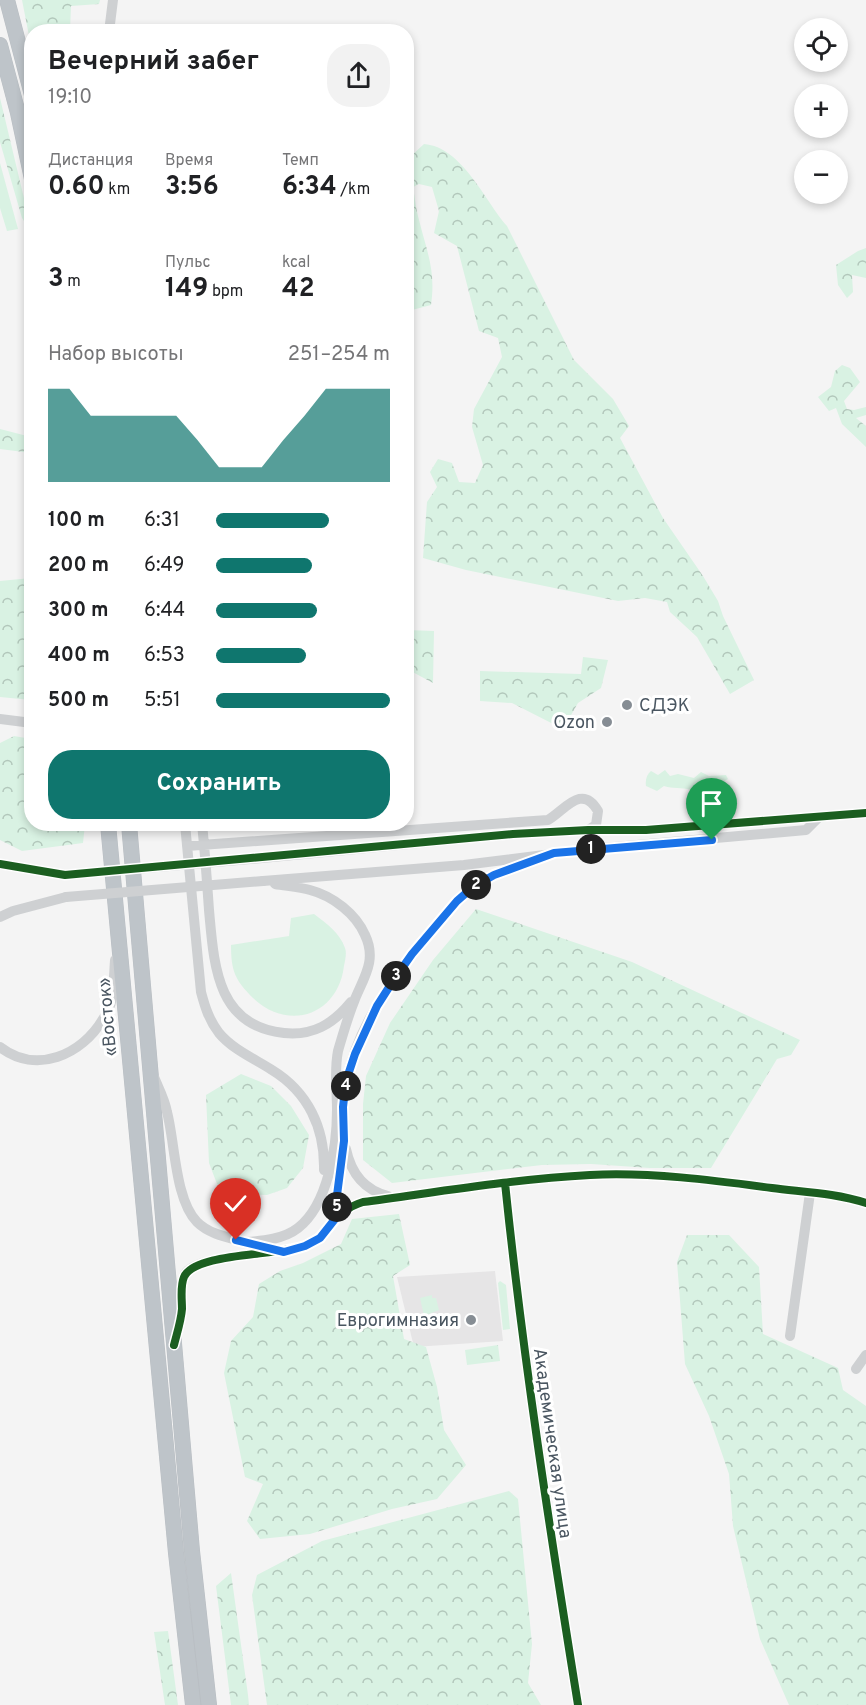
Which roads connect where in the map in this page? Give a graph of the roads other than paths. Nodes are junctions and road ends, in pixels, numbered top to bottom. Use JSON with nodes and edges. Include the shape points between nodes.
{"nodes":[{"id":1,"x":7,"y":0,"type":"edge"},
{"id":2,"x":12,"y":0,"type":"edge"},
{"id":3,"x":113,"y":0,"type":"edge"},
{"id":4,"x":110,"y":24,"type":"edge"},
{"id":5,"x":0,"y":45,"type":"edge"},
{"id":6,"x":24,"y":55,"type":"edge"},
{"id":7,"x":0,"y":58,"type":"edge"},
{"id":8,"x":24,"y":65,"type":"edge"},
{"id":9,"x":18,"y":113,"type":"junction"},
{"id":10,"x":24,"y":141,"type":"edge"},
{"id":11,"x":0,"y":719,"type":"edge"},
{"id":12,"x":24,"y":722,"type":"edge"},
{"id":13,"x":866,"y":813,"type":"edge"},
{"id":14,"x":819,"y":816,"type":"junction"},
{"id":15,"x":598,"y":818,"type":"junction"},
{"id":16,"x":414,"y":830,"type":"edge"},
{"id":17,"x":588,"y":830,"type":"junction"},
{"id":18,"x":620,"y":830,"type":"junction"},
{"id":19,"x":104,"y":831,"type":"edge"},
{"id":20,"x":108,"y":831,"type":"edge"},
{"id":21,"x":130,"y":831,"type":"edge"},
{"id":22,"x":186,"y":831,"type":"edge"},
{"id":23,"x":203,"y":831,"type":"edge"},
{"id":24,"x":397,"y":831,"type":"edge"},
{"id":25,"x":109,"y":840,"type":"junction"},
{"id":26,"x":204,"y":845,"type":"junction"},
{"id":27,"x":187,"y":846,"type":"junction"},
{"id":28,"x":554,"y":853,"type":"junction"},
{"id":29,"x":0,"y":864,"type":"edge"},
{"id":30,"x":263,"y":881,"type":"junction"},
{"id":31,"x":0,"y":917,"type":"edge"},
{"id":32,"x":118,"y":929,"type":"junction"},
{"id":33,"x":355,"y":998,"type":"junction"},
{"id":34,"x":0,"y":1047,"type":"edge"},
{"id":35,"x":151,"y":1070,"type":"junction"},
{"id":36,"x":337,"y":1110,"type":"junction"},
{"id":37,"x":344,"y":1141,"type":"junction"},
{"id":38,"x":505,"y":1183,"type":"junction"},
{"id":39,"x":324,"y":1186,"type":"junction"},
{"id":40,"x":810,"y":1193,"type":"junction"},
{"id":41,"x":394,"y":1198,"type":"junction"},
{"id":42,"x":866,"y":1203,"type":"edge"},
{"id":43,"x":339,"y":1214,"type":"junction"},
{"id":44,"x":246,"y":1242,"type":"junction"},
{"id":45,"x":284,"y":1252,"type":"junction"},
{"id":46,"x":790,"y":1336,"type":"dead end"},
{"id":47,"x":174,"y":1345,"type":"junction"},
{"id":48,"x":866,"y":1355,"type":"edge"},
{"id":49,"x":856,"y":1369,"type":"dead end"},
{"id":50,"x":194,"y":1705,"type":"edge"},
{"id":51,"x":209,"y":1705,"type":"edge"},
{"id":52,"x":578,"y":1705,"type":"edge"}],
"edges":[{"from":1,"to":8,"type":"highway"},
{"from":2,"to":6,"type":"highway"},
{"from":3,"to":4,"type":"street"},
{"from":5,"to":9,"type":"highway"},
{"from":7,"to":9,"type":"highway"},
{"from":9,"to":10,"type":"highway"},
{"from":11,"to":12,"type":"street"},
{"from":13,"to":14,"type":"street"},
{"from":14,"to":18,"type":"street"},
{"from":14,"to":28,"type":"street","via":[[806,830]]},
{"from":15,"to":16,"type":"street","via":[[598,811],[584,798],[548,820]]},
{"from":15,"to":17,"type":"street"},
{"from":15,"to":18,"type":"street","via":[[606,826]]},
{"from":17,"to":18,"type":"street"},
{"from":17,"to":29,"type":"street","bridge":true,"via":[[65,875]]},
{"from":19,"to":25,"type":"street"},
{"from":20,"to":25,"type":"highway","name":"«Восток»"},
{"from":21,"to":35,"type":"highway"},
{"from":22,"to":27,"type":"street"},
{"from":23,"to":26,"type":"street"},
{"from":24,"to":26,"type":"street"},
{"from":25,"to":32,"type":"highway","name":"«Восток»"},
{"from":26,"to":27,"type":"street"},
{"from":26,"to":33,"type":"street","via":[[213,956],[218,981],[232,1007],[260,1027],[294,1034],[313,1032],[331,1023]]},
{"from":27,"to":39,"type":"street","via":[[201,992],[208,1016],[220,1035],[299,1091],[312,1109],[324,1148]]},
{"from":28,"to":30,"type":"street","via":[[464,865]]},
{"from":28,"to":37,"type":"street","via":[[473,887],[412,954],[377,1006],[355,1054],[346,1081]]},
{"from":30,"to":31,"type":"street","bridge":true,"via":[[66,897]]},
{"from":30,"to":33,"type":"street","via":[[326,896],[357,921],[366,936],[370,957],[367,976]]},
{"from":32,"to":34,"type":"street","via":[[111,1004],[83,1044],[56,1059],[38,1060]]},
{"from":32,"to":50,"type":"highway","name":"«Восток»","via":[[176,1553]]},
{"from":33,"to":36,"type":"street","via":[[338,1054]]},
{"from":35,"to":44,"type":"street","via":[[167,1109],[181,1196],[188,1210],[197,1223],[213,1233]]},
{"from":35,"to":47,"type":"highway"},
{"from":36,"to":37,"type":"street"},
{"from":36,"to":39,"type":"street","via":[[334,1146]]},
{"from":37,"to":41,"type":"street","via":[[356,1176],[376,1193]]},
{"from":37,"to":43,"type":"street","via":[[336,1203]]},
{"from":38,"to":40,"type":"street","via":[[633,1175]]},
{"from":38,"to":41,"type":"street"},
{"from":38,"to":52,"type":"street","name":"Академическая улица","via":[[523,1344]]},
{"from":39,"to":44,"type":"street","via":[[315,1208],[298,1228],[263,1241]]},
{"from":40,"to":42,"type":"street"},
{"from":40,"to":46,"type":"street"},
{"from":41,"to":43,"type":"street","via":[[363,1202]]},
{"from":43,"to":45,"type":"street","via":[[320,1238]]},
{"from":44,"to":45,"type":"street"},
{"from":45,"to":47,"type":"street","via":[[202,1262],[188,1270],[182,1282],[182,1311]]},
{"from":47,"to":51,"type":"highway"},
{"from":48,"to":49,"type":"street"}]}
